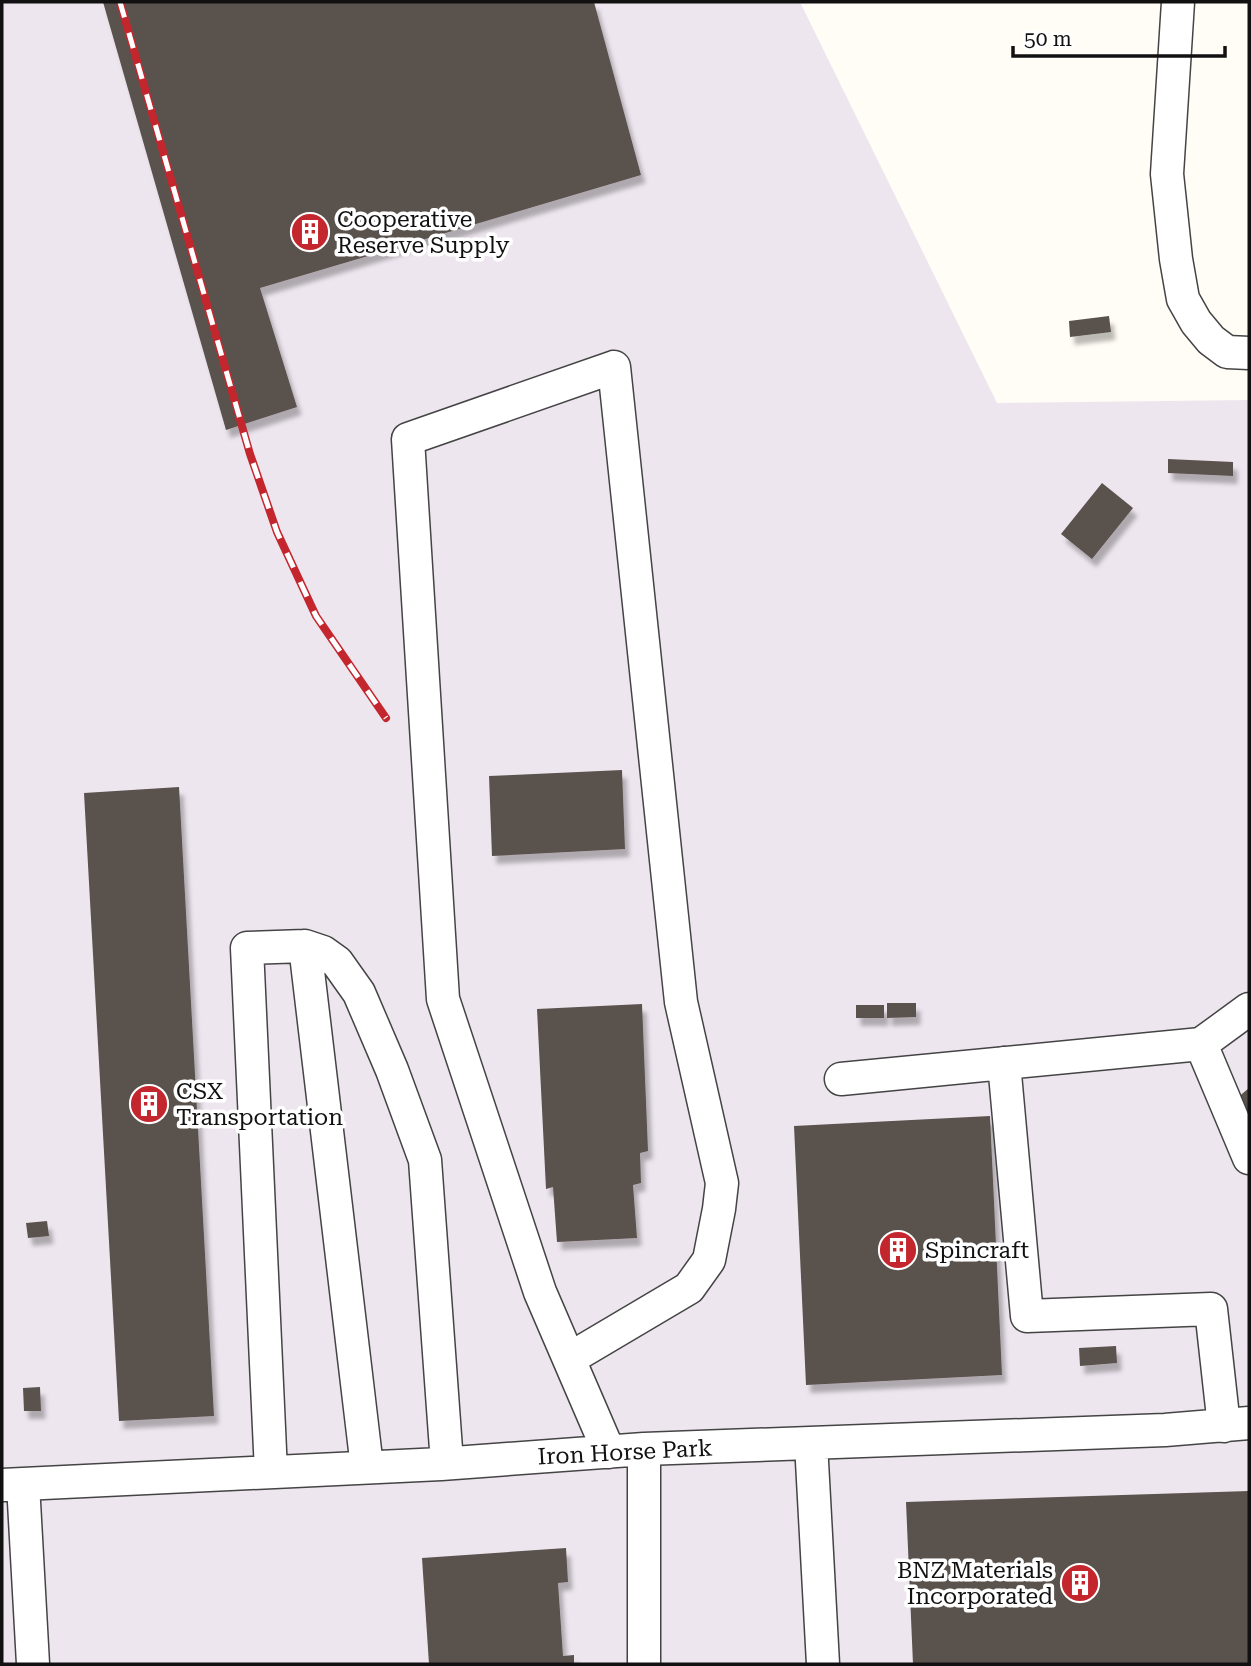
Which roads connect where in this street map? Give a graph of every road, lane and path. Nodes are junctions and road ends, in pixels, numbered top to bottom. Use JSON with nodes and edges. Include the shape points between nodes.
{"nodes":[{"id":1,"x":1178,"y":2,"type":"edge"},
{"id":2,"x":1249,"y":352,"type":"edge"},
{"id":3,"x":305,"y":946,"type":"junction"},
{"id":4,"x":1249,"y":1009,"type":"edge"},
{"id":5,"x":1201,"y":1044,"type":"junction"},
{"id":6,"x":1003,"y":1063,"type":"junction"},
{"id":7,"x":841,"y":1079,"type":"dead end"},
{"id":8,"x":1249,"y":1158,"type":"edge"},
{"id":9,"x":569,"y":1359,"type":"junction"},
{"id":10,"x":1237,"y":1424,"type":"edge"},
{"id":11,"x":811,"y":1443,"type":"junction"},
{"id":12,"x":644,"y":1450,"type":"junction"},
{"id":13,"x":609,"y":1452,"type":"junction"},
{"id":14,"x":447,"y":1463,"type":"junction"},
{"id":15,"x":367,"y":1467,"type":"junction"},
{"id":16,"x":271,"y":1472,"type":"junction"},
{"id":17,"x":13,"y":1485,"type":"edge"},
{"id":18,"x":33,"y":1664,"type":"edge"},
{"id":19,"x":644,"y":1664,"type":"edge"},
{"id":20,"x":823,"y":1664,"type":"edge"}],
"edges":[{"from":1,"to":2,"type":"street","via":[[1167,174],[1183,299],[1210,340],[1227,352]]},
{"from":3,"to":14,"type":"street","via":[[337,962],[359,993],[425,1160]]},
{"from":3,"to":15,"type":"street"},
{"from":3,"to":16,"type":"street","via":[[247,948]]},
{"from":4,"to":5,"type":"street"},
{"from":5,"to":6,"type":"street"},
{"from":5,"to":8,"type":"street"},
{"from":6,"to":7,"type":"street"},
{"from":6,"to":10,"type":"street","via":[[1027,1316],[1211,1309]]},
{"from":9,"to":9,"type":"street","via":[[690,1288],[709,1260],[722,1183],[681,1002],[614,367],[408,439],[443,999],[540,1292]]},
{"from":9,"to":13,"type":"street"},
{"from":10,"to":11,"type":"street","name":"Iron Horse Park"},
{"from":11,"to":12,"type":"street","name":"Iron Horse Park"},
{"from":11,"to":20,"type":"street"},
{"from":12,"to":13,"type":"street","name":"Iron Horse Park"},
{"from":12,"to":19,"type":"street"},
{"from":13,"to":14,"type":"street","name":"Iron Horse Park"},
{"from":14,"to":15,"type":"street","name":"Iron Horse Park"},
{"from":15,"to":16,"type":"street","name":"Iron Horse Park"},
{"from":16,"to":17,"type":"street","name":"Iron Horse Park"},
{"from":17,"to":18,"type":"street"}]}
